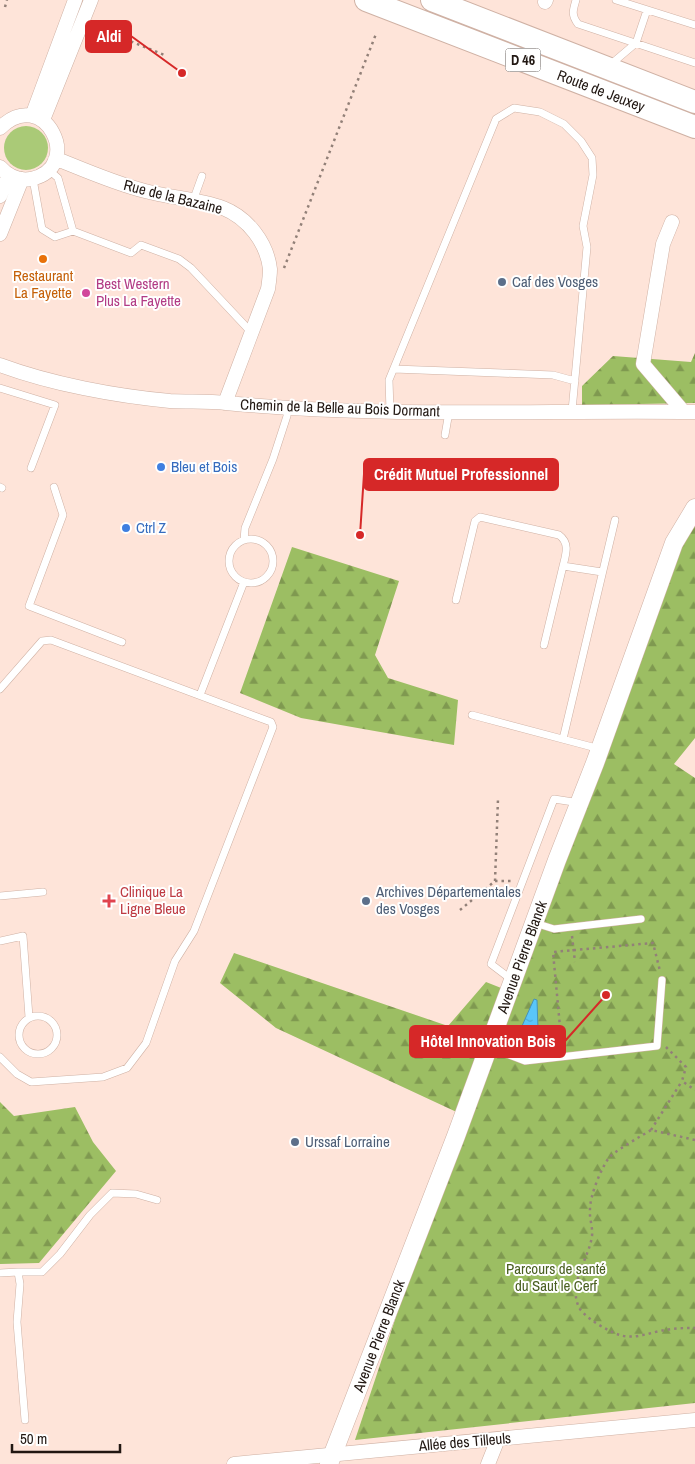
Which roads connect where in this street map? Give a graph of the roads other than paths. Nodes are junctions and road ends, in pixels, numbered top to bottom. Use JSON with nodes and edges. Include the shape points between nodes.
{"nodes":[{"id":1,"x":75,"y":0,"type":"edge"},
{"id":2,"x":91,"y":0,"type":"edge"},
{"id":3,"x":366,"y":0,"type":"edge"},
{"id":4,"x":432,"y":0,"type":"edge"},
{"id":5,"x":576,"y":0,"type":"edge"},
{"id":6,"x":616,"y":0,"type":"edge"},
{"id":7,"x":647,"y":10,"type":"junction"},
{"id":8,"x":695,"y":25,"type":"edge"},
{"id":9,"x":636,"y":43,"type":"junction"},
{"id":10,"x":695,"y":63,"type":"edge"},
{"id":11,"x":607,"y":68,"type":"junction"},
{"id":12,"x":695,"y":102,"type":"edge"},
{"id":13,"x":37,"y":118,"type":"junction"},
{"id":14,"x":695,"y":127,"type":"edge"},
{"id":15,"x":0,"y":128,"type":"edge"},
{"id":16,"x":52,"y":165,"type":"junction"},
{"id":17,"x":16,"y":175,"type":"edge"},
{"id":18,"x":202,"y":176,"type":"dead end"},
{"id":19,"x":0,"y":196,"type":"edge"},
{"id":20,"x":193,"y":201,"type":"junction"},
{"id":21,"x":672,"y":222,"type":"dead end"},
{"id":22,"x":73,"y":231,"type":"junction"},
{"id":23,"x":0,"y":234,"type":"edge"},
{"id":24,"x":251,"y":332,"type":"junction"},
{"id":25,"x":0,"y":365,"type":"edge"},
{"id":26,"x":394,"y":369,"type":"junction"},
{"id":27,"x":575,"y":381,"type":"junction"},
{"id":28,"x":0,"y":388,"type":"edge"},
{"id":29,"x":225,"y":403,"type":"junction"},
{"id":30,"x":288,"y":408,"type":"junction"},
{"id":31,"x":390,"y":411,"type":"junction"},
{"id":32,"x":572,"y":411,"type":"junction"},
{"id":33,"x":449,"y":412,"type":"junction"},
{"id":34,"x":689,"y":412,"type":"edge"},
{"id":35,"x":445,"y":435,"type":"dead end"},
{"id":36,"x":31,"y":468,"type":"dead end"},
{"id":37,"x":54,"y":487,"type":"dead end"},
{"id":38,"x":695,"y":508,"type":"edge"},
{"id":39,"x":614,"y":520,"type":"dead end"},
{"id":40,"x":244,"y":540,"type":"junction"},
{"id":41,"x":563,"y":566,"type":"junction"},
{"id":42,"x":602,"y":572,"type":"junction"},
{"id":43,"x":244,"y":582,"type":"junction"},
{"id":44,"x":456,"y":600,"type":"dead end"},
{"id":45,"x":122,"y":642,"type":"dead end"},
{"id":46,"x":544,"y":645,"type":"dead end"},
{"id":47,"x":0,"y":690,"type":"edge"},
{"id":48,"x":200,"y":695,"type":"junction"},
{"id":49,"x":472,"y":715,"type":"dead end"},
{"id":50,"x":564,"y":739,"type":"junction"},
{"id":51,"x":600,"y":749,"type":"junction"},
{"id":52,"x":580,"y":803,"type":"junction"},
{"id":53,"x":43,"y":892,"type":"dead end"},
{"id":54,"x":0,"y":896,"type":"edge"},
{"id":55,"x":641,"y":919,"type":"dead end"},
{"id":56,"x":534,"y":923,"type":"junction"},
{"id":57,"x":0,"y":940,"type":"edge"},
{"id":58,"x":662,"y":980,"type":"road end"},
{"id":59,"x":513,"y":981,"type":"junction"},
{"id":60,"x":29,"y":1018,"type":"junction"},
{"id":61,"x":489,"y":1047,"type":"junction"},
{"id":62,"x":0,"y":1057,"type":"edge"},
{"id":63,"x":157,"y":1200,"type":"dead end"},
{"id":64,"x":18,"y":1272,"type":"junction"},
{"id":65,"x":0,"y":1273,"type":"edge"},
{"id":66,"x":25,"y":1420,"type":"dead end"},
{"id":67,"x":695,"y":1420,"type":"edge"},
{"id":68,"x":498,"y":1439,"type":"junction"},
{"id":69,"x":331,"y":1459,"type":"edge"},
{"id":70,"x":234,"y":1464,"type":"edge"},
{"id":71,"x":488,"y":1464,"type":"edge"}],
"edges":[{"from":1,"to":13,"type":"street"},
{"from":2,"to":13,"type":"street"},
{"from":3,"to":14,"type":"main road","name":"Route de Jeuxey","number":"D 46"},
{"from":4,"to":11,"type":"main road","name":"Route de Jeuxey"},
{"from":5,"to":9,"type":"lane","via":[[572,12],[578,24]]},
{"from":6,"to":7,"type":"lane"},
{"from":7,"to":8,"type":"lane"},
{"from":7,"to":9,"type":"lane"},
{"from":9,"to":10,"type":"lane"},
{"from":9,"to":11,"type":"lane"},
{"from":11,"to":12,"type":"main road","name":"Route de Jeuxey"},
{"from":13,"to":15,"type":"street","via":[[14,117]]},
{"from":13,"to":16,"type":"street","via":[[50,126],[57,143]]},
{"from":16,"to":17,"type":"street","via":[[41,175]]},
{"from":16,"to":20,"type":"street","name":"Rue de la Bazaine","via":[[62,161],[143,191]]},
{"from":16,"to":22,"type":"lane"},
{"from":17,"to":19,"type":"street"},
{"from":17,"to":22,"type":"lane","via":[[42,229],[55,237]]},
{"from":17,"to":23,"type":"street"},
{"from":18,"to":20,"type":"lane"},
{"from":20,"to":24,"type":"street","name":"Rue de la Bazaine","via":[[225,209],[241,218],[261,242],[270,270],[268,289]]},
{"from":21,"to":34,"type":"street","name":"Chemin de la Belle au Bois Dormant","via":[[663,244],[643,364]]},
{"from":22,"to":24,"type":"lane","via":[[131,254],[140,245],[179,259]]},
{"from":24,"to":29,"type":"street","name":"Rue de la Bazaine"},
{"from":25,"to":29,"type":"street","name":"Chemin de la Belle au Bois Dormant","via":[[84,388],[170,400]]},
{"from":26,"to":27,"type":"lane","via":[[553,375]]},
{"from":26,"to":27,"type":"lane","via":[[496,119],[514,108],[540,112],[564,124],[592,158],[593,176],[583,226],[587,247]]},
{"from":26,"to":31,"type":"lane","via":[[389,380]]},
{"from":27,"to":32,"type":"lane"},
{"from":28,"to":36,"type":"lane","via":[[55,406]]},
{"from":29,"to":30,"type":"street","name":"Chemin de la Belle au Bois Dormant"},
{"from":30,"to":31,"type":"street","name":"Chemin de la Belle au Bois Dormant"},
{"from":30,"to":40,"type":"lane","via":[[273,459],[245,528]]},
{"from":31,"to":33,"type":"street","name":"Chemin de la Belle au Bois Dormant"},
{"from":32,"to":33,"type":"street","name":"Chemin de la Belle au Bois Dormant"},
{"from":32,"to":34,"type":"street","name":"Chemin de la Belle au Bois Dormant"},
{"from":33,"to":35,"type":"lane"},
{"from":37,"to":45,"type":"lane","via":[[63,515],[29,606]]},
{"from":38,"to":51,"type":"street","name":"Avenue Pierre Blanck","via":[[674,543]]},
{"from":39,"to":42,"type":"lane"},
{"from":40,"to":43,"type":"lane","via":[[232,549],[229,556],[235,577]]},
{"from":40,"to":43,"type":"lane","via":[[265,544],[273,564],[267,577],[261,581]]},
{"from":41,"to":42,"type":"lane"},
{"from":41,"to":44,"type":"lane","via":[[567,547],[559,535],[480,517],[475,521]]},
{"from":41,"to":46,"type":"lane"},
{"from":42,"to":50,"type":"lane"},
{"from":43,"to":48,"type":"lane"},
{"from":47,"to":48,"type":"lane","via":[[42,641],[51,640]]},
{"from":48,"to":62,"type":"lane","via":[[271,722],[273,727],[194,931],[175,961],[146,1043],[127,1068],[103,1077],[31,1082],[17,1074]]},
{"from":49,"to":50,"type":"lane"},
{"from":50,"to":51,"type":"lane"},
{"from":51,"to":52,"type":"street","name":"Avenue Pierre Blanck"},
{"from":52,"to":56,"type":"street","name":"Avenue Pierre Blanck"},
{"from":52,"to":59,"type":"lane","via":[[554,799],[491,964]]},
{"from":53,"to":54,"type":"lane"},
{"from":55,"to":56,"type":"lane","via":[[554,928]]},
{"from":56,"to":59,"type":"street","name":"Avenue Pierre Blanck"},
{"from":57,"to":60,"type":"lane","via":[[23,936]]},
{"from":58,"to":61,"type":"lane","via":[[657,1046],[524,1061]]},
{"from":59,"to":61,"type":"street","name":"Avenue Pierre Blanck"},
{"from":60,"to":60,"type":"lane","via":[[20,1027],[22,1046],[32,1054],[49,1051],[58,1035],[53,1023],[42,1016]]},
{"from":61,"to":69,"type":"street","name":"Avenue Pierre Blanck"},
{"from":63,"to":64,"type":"lane","via":[[136,1194],[112,1193],[42,1272]]},
{"from":64,"to":65,"type":"lane"},
{"from":64,"to":66,"type":"lane","via":[[16,1322]]},
{"from":67,"to":68,"type":"street","name":"Allée des Tilleuls"},
{"from":68,"to":69,"type":"street","name":"Allée des Tilleuls"},
{"from":68,"to":71,"type":"street"},
{"from":69,"to":70,"type":"street","name":"Allée des Tilleuls"}]}
